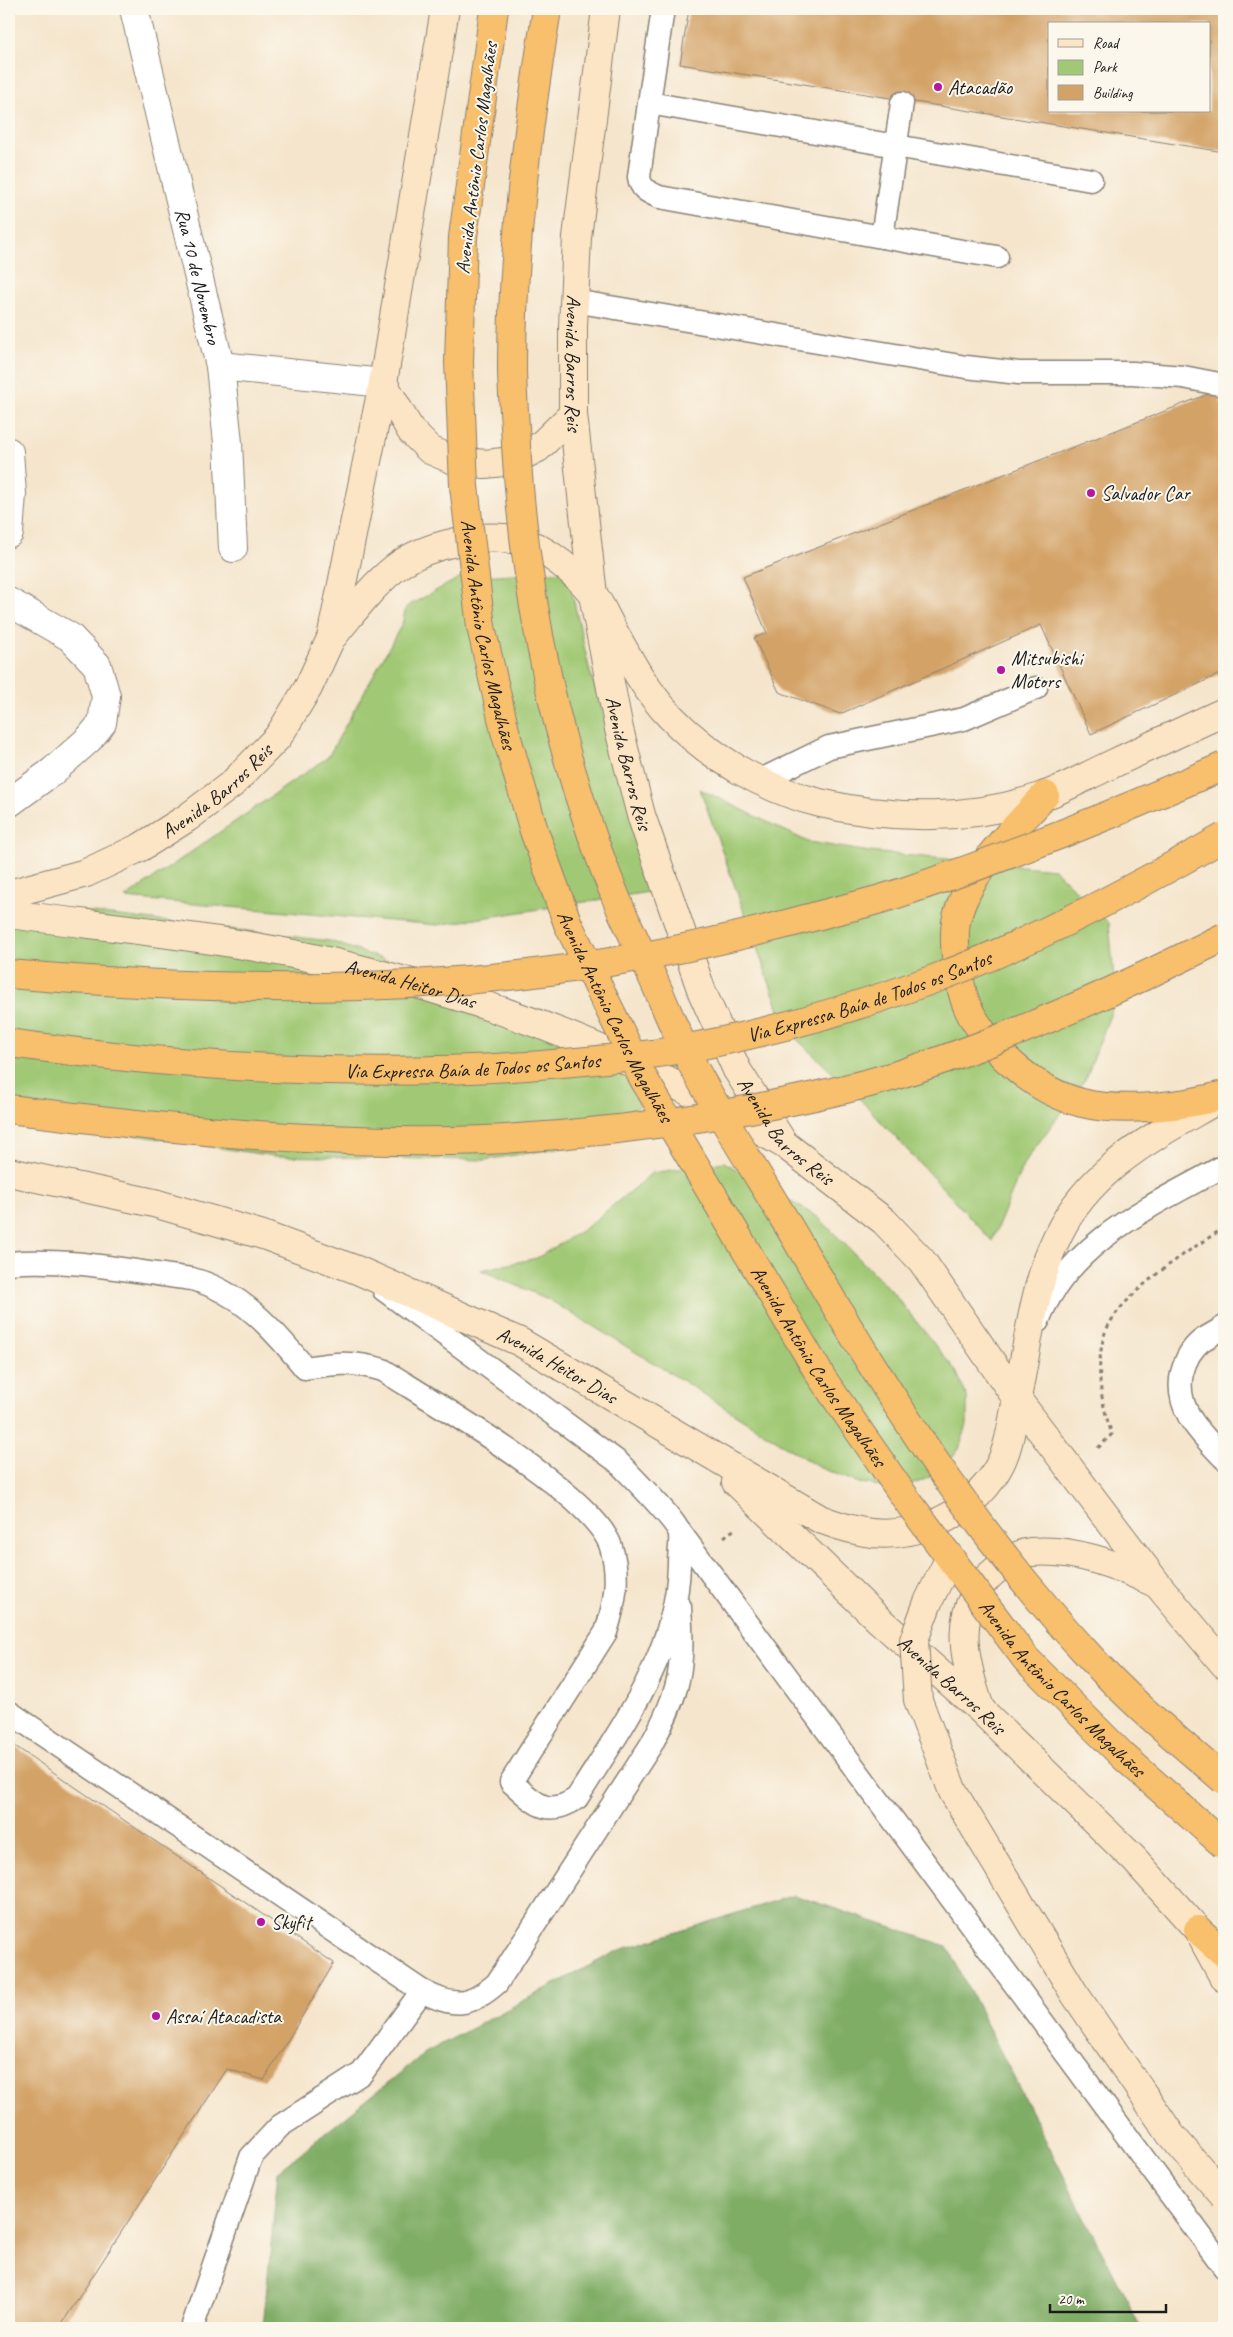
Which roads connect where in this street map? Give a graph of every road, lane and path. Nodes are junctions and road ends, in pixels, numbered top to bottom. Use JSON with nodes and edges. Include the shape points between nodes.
{"nodes":[{"id":1,"x":134,"y":9,"type":"edge"},
{"id":2,"x":445,"y":9,"type":"edge"},
{"id":3,"x":494,"y":9,"type":"edge"},
{"id":4,"x":546,"y":9,"type":"edge"},
{"id":5,"x":606,"y":9,"type":"edge"},
{"id":6,"x":663,"y":9,"type":"edge"},
{"id":7,"x":649,"y":103,"type":"junction"},
{"id":8,"x":902,"y":103,"type":"dead end"},
{"id":9,"x":896,"y":148,"type":"junction"},
{"id":10,"x":1090,"y":180,"type":"dead end"},
{"id":11,"x":882,"y":237,"type":"junction"},
{"id":12,"x":996,"y":257,"type":"dead end"},
{"id":13,"x":574,"y":301,"type":"junction"},
{"id":14,"x":220,"y":366,"type":"junction"},
{"id":15,"x":383,"y":383,"type":"junction"},
{"id":16,"x":1224,"y":385,"type":"edge"},
{"id":17,"x":573,"y":414,"type":"junction"},
{"id":18,"x":9,"y":452,"type":"edge"},
{"id":19,"x":9,"y":533,"type":"edge"},
{"id":20,"x":233,"y":548,"type":"dead end"},
{"id":21,"x":593,"y":594,"type":"junction"},
{"id":22,"x":9,"y":602,"type":"edge"},
{"id":23,"x":331,"y":638,"type":"junction"},
{"id":24,"x":1036,"y":688,"type":"dead end"},
{"id":25,"x":1224,"y":712,"type":"edge"},
{"id":26,"x":1224,"y":766,"type":"edge"},
{"id":27,"x":758,"y":780,"type":"junction"},
{"id":28,"x":1045,"y":795,"type":"junction"},
{"id":29,"x":9,"y":803,"type":"edge"},
{"id":30,"x":1224,"y":837,"type":"edge"},
{"id":31,"x":9,"y":894,"type":"edge"},
{"id":32,"x":9,"y":914,"type":"edge"},
{"id":33,"x":1224,"y":937,"type":"edge"},
{"id":34,"x":9,"y":974,"type":"edge"},
{"id":35,"x":9,"y":1043,"type":"edge"},
{"id":36,"x":1224,"y":1096,"type":"edge"},
{"id":37,"x":9,"y":1109,"type":"edge"},
{"id":38,"x":784,"y":1144,"type":"junction"},
{"id":39,"x":1224,"y":1166,"type":"edge"},
{"id":40,"x":9,"y":1172,"type":"edge"},
{"id":41,"x":1224,"y":1228,"type":"edge"},
{"id":42,"x":9,"y":1263,"type":"edge"},
{"id":43,"x":357,"y":1270,"type":"junction"},
{"id":44,"x":1224,"y":1327,"type":"edge"},
{"id":45,"x":1025,"y":1355,"type":"junction"},
{"id":46,"x":1017,"y":1399,"type":"junction"},
{"id":47,"x":698,"y":1447,"type":"junction"},
{"id":48,"x":1224,"y":1458,"type":"edge"},
{"id":49,"x":1074,"y":1472,"type":"junction"},
{"id":50,"x":742,"y":1523,"type":"dead end"},
{"id":51,"x":680,"y":1532,"type":"junction"},
{"id":52,"x":723,"y":1538,"type":"dead end"},
{"id":53,"x":950,"y":1558,"type":"junction"},
{"id":54,"x":1158,"y":1585,"type":"junction"},
{"id":55,"x":678,"y":1586,"type":"junction"},
{"id":56,"x":1224,"y":1664,"type":"edge"},
{"id":57,"x":980,"y":1709,"type":"junction"},
{"id":58,"x":9,"y":1712,"type":"edge"},
{"id":59,"x":1224,"y":1780,"type":"edge"},
{"id":60,"x":1224,"y":1845,"type":"edge"},
{"id":61,"x":1198,"y":1930,"type":"junction"},
{"id":62,"x":1224,"y":1953,"type":"edge"},
{"id":63,"x":1224,"y":1978,"type":"edge"},
{"id":64,"x":422,"y":1991,"type":"junction"},
{"id":65,"x":1224,"y":2196,"type":"edge"},
{"id":66,"x":1224,"y":2267,"type":"edge"},
{"id":67,"x":192,"y":2328,"type":"edge"}],
"edges":[{"from":1,"to":14,"type":"street","name":"Rua 10 de Novembro"},
{"from":2,"to":15,"type":"main road","name":"Avenida Barros Reis"},
{"from":3,"to":53,"type":"main road","name":"Avenida Antônio Carlos Magalhães","bridge":true,"via":[[463,237],[459,362],[464,476],[481,627],[505,731],[534,831],[568,924],[642,1076],[822,1378]]},
{"from":4,"to":59,"type":"main road","name":"Avenida Antônio Carlos Magalhães","bridge":true,"via":[[516,243],[512,369],[519,488],[535,620],[558,721],[589,824],[620,908],[692,1064],[905,1416],[996,1547],[1051,1615],[1153,1718]]},
{"from":5,"to":13,"type":"main road","name":"Avenida Barros Reis","via":[[577,237]]},
{"from":6,"to":7,"type":"lane"},
{"from":7,"to":9,"type":"lane"},
{"from":7,"to":11,"type":"lane","via":[[639,177],[646,192]]},
{"from":8,"to":9,"type":"lane"},
{"from":9,"to":10,"type":"lane"},
{"from":9,"to":11,"type":"lane"},
{"from":11,"to":12,"type":"lane"},
{"from":13,"to":16,"type":"lane","via":[[966,367],[1019,373],[1133,373],[1183,377]]},
{"from":13,"to":17,"type":"main road","name":"Avenida Barros Reis"},
{"from":14,"to":15,"type":"street"},
{"from":14,"to":20,"type":"street","name":"Rua 10 de Novembro"},
{"from":15,"to":17,"type":"main road","via":[[411,431],[430,450],[456,461],[484,464],[512,461],[538,448]]},
{"from":15,"to":23,"type":"main road","name":"Avenida Barros Reis"},
{"from":17,"to":21,"type":"main road","name":"Avenida Barros Reis"},
{"from":18,"to":19,"type":"street","via":[[12,494]]},
{"from":21,"to":23,"type":"main road","via":[[555,558],[522,541],[493,537],[457,542],[426,551],[396,567],[368,593]]},
{"from":21,"to":27,"type":"main road","via":[[644,683],[670,716],[706,749]]},
{"from":21,"to":38,"type":"main road","name":"Avenida Barros Reis","via":[[619,729],[641,815],[702,992],[737,1070]]},
{"from":22,"to":29,"type":"street","via":[[70,637],[97,665],[106,696],[102,723],[89,739]]},
{"from":23,"to":31,"type":"main road","name":"Avenida Barros Reis","via":[[308,688],[278,737],[232,784],[141,847],[86,873]]},
{"from":24,"to":27,"type":"lane","via":[[964,719],[829,747]]},
{"from":25,"to":28,"type":"main road"},
{"from":26,"to":34,"type":"main road","bridge":true,"via":[[1024,849],[900,893],[701,945],[608,963],[392,985],[118,983]]},
{"from":27,"to":28,"type":"main road","via":[[818,802],[892,815],[945,815],[992,809]]},
{"from":28,"to":36,"type":"main road","via":[[992,855],[969,887],[957,917],[954,945],[960,985],[971,1015],[998,1052],[1021,1073],[1082,1103],[1120,1108],[1150,1107]]},
{"from":30,"to":35,"type":"main road","name":"Via Expressa Baía de Todos os Santos","bridge":true,"via":[[1104,903],[935,979],[746,1035],[666,1052],[454,1071],[332,1071],[201,1065]]},
{"from":32,"to":38,"type":"main road","name":"Avenida Heitor Dias","via":[[258,947],[352,967],[469,999],[648,1071]]},
{"from":33,"to":37,"type":"main road","bridge":true,"via":[[1142,978],[1028,1028],[893,1076],[794,1101],[688,1120],[483,1140],[386,1139],[267,1136],[128,1124]]},
{"from":36,"to":45,"type":"main road","via":[[1125,1154],[1077,1203],[1058,1234],[1047,1261]]},
{"from":38,"to":46,"type":"main road","name":"Avenida Barros Reis","via":[[884,1221],[922,1261]]},
{"from":39,"to":45,"type":"lane","via":[[1111,1230],[1082,1256],[1056,1286],[1041,1312]]},
{"from":40,"to":43,"type":"main road","name":"Avenida Heitor Dias","via":[[154,1203],[263,1235]]},
{"from":41,"to":49,"type":"path","via":[[1181,1255],[1123,1304],[1104,1335],[1100,1372],[1102,1407],[1112,1434]]},
{"from":42,"to":55,"type":"lane","via":[[60,1262],[210,1284],[255,1313],[305,1368],[361,1363],[383,1370],[550,1479],[598,1524],[611,1545],[615,1566],[613,1609],[606,1632],[511,1782],[535,1803],[549,1808],[564,1807],[577,1798],[646,1686],[661,1651]]},
{"from":43,"to":47,"type":"main road","name":"Avenida Heitor Dias","via":[[520,1342]]},
{"from":43,"to":51,"type":"lane","via":[[618,1462],[647,1490]]},
{"from":44,"to":48,"type":"lane","via":[[1200,1342],[1185,1360],[1179,1386],[1185,1411],[1200,1434]]},
{"from":45,"to":46,"type":"main road"},
{"from":46,"to":47,"type":"main road","via":[[999,1467],[986,1486],[942,1521],[907,1532],[854,1532],[820,1520]]},
{"from":46,"to":49,"type":"main road"},
{"from":47,"to":57,"type":"main road","name":"Avenida Barros Reis","via":[[878,1619]]},
{"from":49,"to":54,"type":"main road"},
{"from":50,"to":52,"type":"path"},
{"from":51,"to":55,"type":"lane"},
{"from":51,"to":66,"type":"lane"},
{"from":53,"to":60,"type":"main road","name":"Avenida Antônio Carlos Magalhães","bridge":true,"via":[[1026,1659],[1123,1756]]},
{"from":53,"to":65,"type":"main road","bridge":true,"via":[[914,1640],[918,1700],[953,1792],[1074,1993],[1171,2136]]},
{"from":54,"to":56,"type":"main road"},
{"from":54,"to":57,"type":"main road","via":[[1129,1571],[1077,1556],[1029,1552],[1005,1563],[986,1578],[968,1609],[964,1637],[967,1670]]},
{"from":55,"to":64,"type":"lane","via":[[683,1650],[680,1677],[671,1709],[651,1745],[497,1983],[480,1998],[459,2004],[440,2001]]},
{"from":57,"to":61,"type":"main road","name":"Avenida Barros Reis","via":[[1134,1859]]},
{"from":58,"to":64,"type":"lane"},
{"from":61,"to":62,"type":"main road"},
{"from":61,"to":63,"type":"main road","name":"Avenida Barros Reis"},
{"from":64,"to":67,"type":"lane","via":[[362,2073],[280,2126],[251,2157]]}]}
